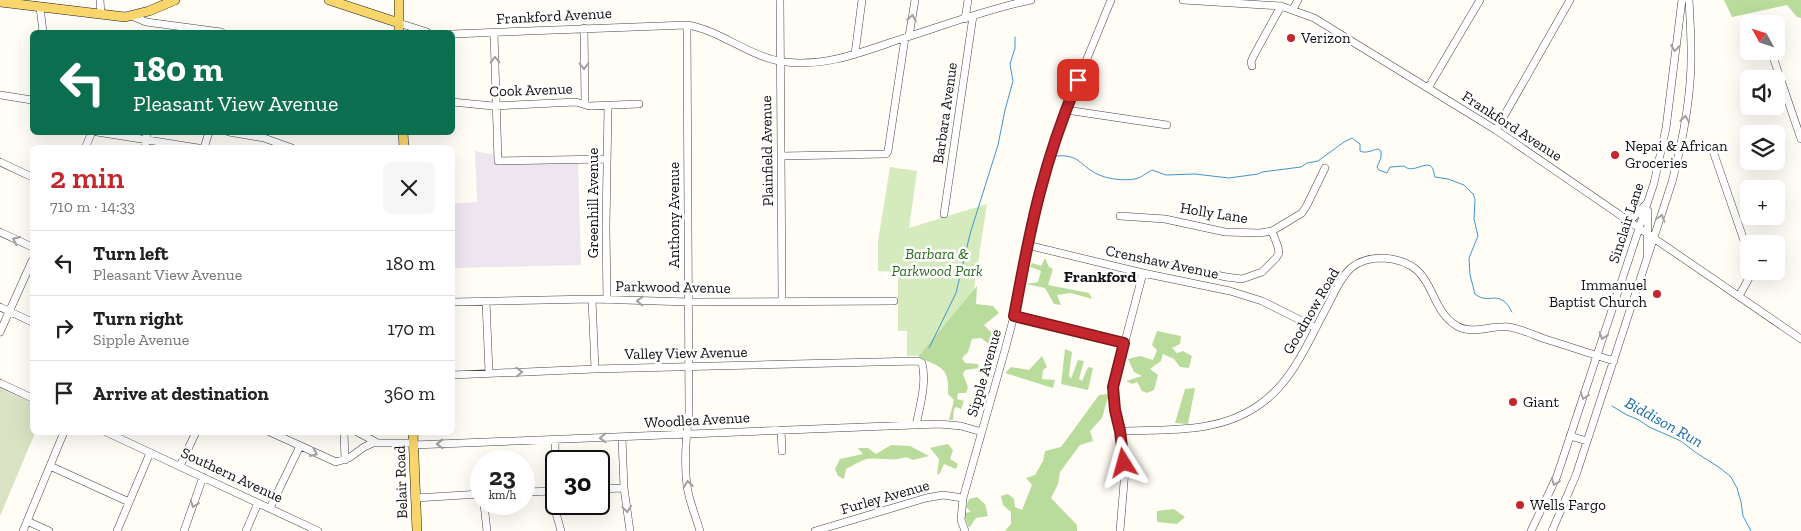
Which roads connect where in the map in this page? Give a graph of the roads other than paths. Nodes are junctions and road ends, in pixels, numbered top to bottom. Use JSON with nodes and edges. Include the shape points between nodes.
{"nodes":[{"id":1,"x":100,"y":0,"type":"edge"},
{"id":2,"x":175,"y":0,"type":"edge"},
{"id":3,"x":329,"y":0,"type":"edge"},
{"id":4,"x":399,"y":0,"type":"edge"},
{"id":5,"x":780,"y":0,"type":"edge"},
{"id":6,"x":862,"y":0,"type":"edge"},
{"id":7,"x":915,"y":0,"type":"edge"},
{"id":8,"x":968,"y":0,"type":"edge"},
{"id":9,"x":1031,"y":0,"type":"edge"},
{"id":10,"x":1112,"y":0,"type":"edge"},
{"id":11,"x":1183,"y":0,"type":"edge"},
{"id":12,"x":1298,"y":0,"type":"edge"},
{"id":13,"x":1480,"y":0,"type":"edge"},
{"id":14,"x":1570,"y":0,"type":"edge"},
{"id":15,"x":1682,"y":0,"type":"edge"},
{"id":16,"x":1689,"y":0,"type":"edge"},
{"id":17,"x":1020,"y":1,"type":"edge"},
{"id":18,"x":5,"y":2,"type":"edge"},
{"id":19,"x":40,"y":6,"type":"junction"},
{"id":20,"x":1281,"y":6,"type":"junction"},
{"id":21,"x":1293,"y":10,"type":"junction"},
{"id":22,"x":101,"y":14,"type":"junction"},
{"id":23,"x":132,"y":16,"type":"junction"},
{"id":24,"x":973,"y":16,"type":"junction"},
{"id":25,"x":965,"y":19,"type":"junction"},
{"id":26,"x":686,"y":25,"type":"junction"},
{"id":27,"x":399,"y":28,"type":"edge"},
{"id":28,"x":584,"y":28,"type":"junction"},
{"id":29,"x":162,"y":29,"type":"edge"},
{"id":30,"x":43,"y":30,"type":"edge"},
{"id":31,"x":182,"y":30,"type":"edge"},
{"id":32,"x":413,"y":30,"type":"edge"},
{"id":33,"x":494,"y":33,"type":"junction"},
{"id":34,"x":455,"y":34,"type":"edge"},
{"id":35,"x":907,"y":37,"type":"junction"},
{"id":36,"x":855,"y":54,"type":"junction"},
{"id":37,"x":1774,"y":60,"type":"edge"},
{"id":38,"x":780,"y":61,"type":"junction"},
{"id":39,"x":1252,"y":66,"type":"dead end"},
{"id":40,"x":1428,"y":88,"type":"junction"},
{"id":41,"x":0,"y":95,"type":"edge"},
{"id":42,"x":30,"y":100,"type":"edge"},
{"id":43,"x":455,"y":102,"type":"edge"},
{"id":44,"x":585,"y":104,"type":"junction"},
{"id":45,"x":639,"y":104,"type":"dead end"},
{"id":46,"x":496,"y":106,"type":"junction"},
{"id":47,"x":608,"y":106,"type":"junction"},
{"id":48,"x":1066,"y":110,"type":"junction"},
{"id":49,"x":1168,"y":125,"type":"dead end"},
{"id":50,"x":1496,"y":130,"type":"junction"},
{"id":51,"x":246,"y":135,"type":"edge"},
{"id":52,"x":146,"y":136,"type":"edge"},
{"id":53,"x":264,"y":138,"type":"junction"},
{"id":54,"x":1801,"y":139,"type":"edge"},
{"id":55,"x":185,"y":145,"type":"edge"},
{"id":56,"x":263,"y":145,"type":"edge"},
{"id":57,"x":284,"y":145,"type":"edge"},
{"id":58,"x":1713,"y":151,"type":"dead end"},
{"id":59,"x":781,"y":156,"type":"junction"},
{"id":60,"x":607,"y":159,"type":"junction"},
{"id":61,"x":0,"y":162,"type":"edge"},
{"id":62,"x":1659,"y":162,"type":"junction"},
{"id":63,"x":1676,"y":167,"type":"junction"},
{"id":64,"x":1325,"y":168,"type":"dead end"},
{"id":65,"x":30,"y":176,"type":"edge"},
{"id":66,"x":1648,"y":202,"type":"junction"},
{"id":67,"x":944,"y":214,"type":"dead end"},
{"id":68,"x":1120,"y":216,"type":"dead end"},
{"id":69,"x":1628,"y":219,"type":"junction"},
{"id":70,"x":1640,"y":228,"type":"junction"},
{"id":71,"x":1272,"y":231,"type":"junction"},
{"id":72,"x":0,"y":232,"type":"edge"},
{"id":73,"x":1647,"y":233,"type":"junction"},
{"id":74,"x":1742,"y":235,"type":"edge"},
{"id":75,"x":1655,"y":238,"type":"junction"},
{"id":76,"x":1027,"y":245,"type":"junction"},
{"id":77,"x":30,"y":246,"type":"edge"},
{"id":78,"x":1133,"y":257,"type":"dead end"},
{"id":79,"x":1646,"y":263,"type":"junction"},
{"id":80,"x":30,"y":266,"type":"edge"},
{"id":81,"x":1143,"y":273,"type":"junction"},
{"id":82,"x":1749,"y":280,"type":"edge"},
{"id":83,"x":1739,"y":296,"type":"junction"},
{"id":84,"x":592,"y":299,"type":"junction"},
{"id":85,"x":607,"y":300,"type":"junction"},
{"id":86,"x":486,"y":301,"type":"junction"},
{"id":87,"x":782,"y":301,"type":"junction"},
{"id":88,"x":894,"y":301,"type":"dead end"},
{"id":89,"x":455,"y":302,"type":"edge"},
{"id":90,"x":689,"y":302,"type":"junction"},
{"id":91,"x":0,"y":307,"type":"edge"},
{"id":92,"x":10,"y":311,"type":"junction"},
{"id":93,"x":1014,"y":316,"type":"junction"},
{"id":94,"x":30,"y":321,"type":"edge"},
{"id":95,"x":1316,"y":328,"type":"junction"},
{"id":96,"x":0,"y":332,"type":"edge"},
{"id":97,"x":1801,"y":339,"type":"edge"},
{"id":98,"x":1124,"y":343,"type":"junction"},
{"id":99,"x":1597,"y":356,"type":"junction"},
{"id":100,"x":1614,"y":361,"type":"junction"},
{"id":101,"x":689,"y":367,"type":"junction"},
{"id":102,"x":595,"y":369,"type":"junction"},
{"id":103,"x":489,"y":374,"type":"junction"},
{"id":104,"x":455,"y":375,"type":"edge"},
{"id":105,"x":0,"y":383,"type":"edge"},
{"id":106,"x":30,"y":397,"type":"edge"},
{"id":107,"x":916,"y":425,"type":"junction"},
{"id":108,"x":780,"y":430,"type":"junction"},
{"id":109,"x":1120,"y":431,"type":"junction"},
{"id":110,"x":982,"y":432,"type":"junction"},
{"id":111,"x":686,"y":434,"type":"junction"},
{"id":112,"x":63,"y":435,"type":"edge"},
{"id":113,"x":112,"y":435,"type":"edge"},
{"id":114,"x":195,"y":435,"type":"edge"},
{"id":115,"x":276,"y":435,"type":"edge"},
{"id":116,"x":344,"y":435,"type":"edge"},
{"id":117,"x":363,"y":435,"type":"edge"},
{"id":118,"x":413,"y":435,"type":"edge"},
{"id":119,"x":1570,"y":436,"type":"junction"},
{"id":120,"x":622,"y":438,"type":"junction"},
{"id":121,"x":555,"y":440,"type":"junction"},
{"id":122,"x":1587,"y":441,"type":"junction"},
{"id":123,"x":376,"y":442,"type":"junction"},
{"id":124,"x":413,"y":444,"type":"junction"},
{"id":125,"x":300,"y":446,"type":"junction"},
{"id":126,"x":555,"y":450,"type":"edge"},
{"id":127,"x":782,"y":451,"type":"dead end"},
{"id":128,"x":150,"y":453,"type":"junction"},
{"id":129,"x":345,"y":460,"type":"junction"},
{"id":130,"x":50,"y":466,"type":"junction"},
{"id":131,"x":180,"y":466,"type":"junction"},
{"id":132,"x":203,"y":477,"type":"junction"},
{"id":133,"x":624,"y":488,"type":"junction"},
{"id":134,"x":610,"y":489,"type":"edge"},
{"id":135,"x":470,"y":495,"type":"edge"},
{"id":136,"x":415,"y":498,"type":"junction"},
{"id":137,"x":963,"y":498,"type":"junction"},
{"id":138,"x":129,"y":502,"type":"junction"},
{"id":139,"x":258,"y":503,"type":"junction"},
{"id":140,"x":270,"y":508,"type":"junction"},
{"id":141,"x":485,"y":515,"type":"edge"},
{"id":142,"x":556,"y":515,"type":"edge"},
{"id":143,"x":27,"y":521,"type":"junction"},
{"id":144,"x":23,"y":531,"type":"edge"},
{"id":145,"x":49,"y":531,"type":"edge"},
{"id":146,"x":117,"y":531,"type":"edge"},
{"id":147,"x":184,"y":531,"type":"edge"},
{"id":148,"x":246,"y":531,"type":"edge"},
{"id":149,"x":318,"y":531,"type":"edge"},
{"id":150,"x":417,"y":531,"type":"edge"},
{"id":151,"x":487,"y":531,"type":"edge"},
{"id":152,"x":560,"y":531,"type":"edge"},
{"id":153,"x":630,"y":531,"type":"edge"},
{"id":154,"x":700,"y":531,"type":"edge"},
{"id":155,"x":815,"y":531,"type":"edge"},
{"id":156,"x":965,"y":531,"type":"edge"},
{"id":157,"x":1120,"y":531,"type":"edge"},
{"id":158,"x":1531,"y":531,"type":"edge"},
{"id":159,"x":1552,"y":531,"type":"edge"}],
"edges":[{"from":1,"to":22,"type":"street"},
{"from":2,"to":23,"type":"main road"},
{"from":3,"to":27,"type":"main road"},
{"from":4,"to":27,"type":"main road"},
{"from":5,"to":38,"type":"street","name":"Plainfield Avenue"},
{"from":6,"to":36,"type":"street"},
{"from":35,"to":7,"type":"street","one_way":true},
{"from":8,"to":25,"type":"street"},
{"from":9,"to":17,"type":"street","name":"Frankford Avenue"},
{"from":10,"to":48,"type":"street","name":"Sipple Avenue"},
{"from":11,"to":20,"type":"street","name":"Frankford Avenue"},
{"from":12,"to":21,"type":"street"},
{"from":13,"to":40,"type":"street"},
{"from":14,"to":50,"type":"street"},
{"from":15,"to":62,"type":"street","name":"Sinclair Lane","one_way":true},
{"from":63,"to":16,"type":"street","one_way":true,"via":[[1691,61]]},
{"from":17,"to":24,"type":"street","name":"Frankford Avenue"},
{"from":18,"to":19,"type":"main road"},
{"from":19,"to":22,"type":"main road"},
{"from":19,"to":30,"type":"street"},
{"from":20,"to":21,"type":"street","name":"Frankford Avenue"},
{"from":20,"to":39,"type":"street","via":[[1251,62]]},
{"from":21,"to":40,"type":"street","name":"Frankford Avenue","via":[[1314,18]]},
{"from":22,"to":23,"type":"main road"},
{"from":23,"to":29,"type":"street"},
{"from":24,"to":25,"type":"street","name":"Frankford Avenue"},
{"from":24,"to":67,"type":"street","name":"Barbara Avenue"},
{"from":25,"to":35,"type":"street","name":"Frankford Avenue"},
{"from":26,"to":28,"type":"street","name":"Frankford Avenue"},
{"from":26,"to":38,"type":"street","name":"Frankford Avenue"},
{"from":26,"to":90,"type":"street","name":"Anthony Avenue"},
{"from":27,"to":32,"type":"street"},
{"from":28,"to":33,"type":"street","name":"Frankford Avenue"},
{"from":28,"to":44,"type":"street","one_way":true},
{"from":29,"to":31,"type":"street"},
{"from":33,"to":34,"type":"street","name":"Frankford Avenue"},
{"from":46,"to":33,"type":"street","one_way":true},
{"from":35,"to":36,"type":"street","name":"Frankford Avenue"},
{"from":35,"to":59,"type":"street","via":[[886,154]]},
{"from":36,"to":38,"type":"street","name":"Frankford Avenue","via":[[827,62]]},
{"from":37,"to":54,"type":"street"},
{"from":38,"to":59,"type":"street","name":"Plainfield Avenue"},
{"from":40,"to":50,"type":"street","name":"Frankford Avenue"},
{"from":41,"to":42,"type":"street"},
{"from":43,"to":46,"type":"street","name":"Cook Avenue"},
{"from":44,"to":46,"type":"street","name":"Cook Avenue"},
{"from":44,"to":47,"type":"street","name":"Cook Avenue"},
{"from":45,"to":47,"type":"street","name":"Cook Avenue"},
{"from":46,"to":60,"type":"street","via":[[498,161]]},
{"from":47,"to":60,"type":"street","name":"Greenhill Avenue"},
{"from":48,"to":49,"type":"street"},
{"from":48,"to":76,"type":"street","name":"Sipple Avenue","via":[[1039,192]]},
{"from":50,"to":69,"type":"street","name":"Frankford Avenue"},
{"from":51,"to":53,"type":"street"},
{"from":52,"to":55,"type":"street"},
{"from":53,"to":56,"type":"street"},
{"from":53,"to":57,"type":"street"},
{"from":58,"to":74,"type":"street"},
{"from":59,"to":87,"type":"street","name":"Plainfield Avenue"},
{"from":60,"to":85,"type":"street","name":"Greenhill Avenue"},
{"from":61,"to":65,"type":"street"},
{"from":62,"to":63,"type":"street"},
{"from":62,"to":66,"type":"street","name":"Sinclair Lane"},
{"from":75,"to":63,"type":"street","one_way":true},
{"from":64,"to":71,"type":"street","via":[[1308,206]]},
{"from":66,"to":69,"type":"street","via":[[1634,218]]},
{"from":66,"to":70,"type":"street","name":"Sinclair Lane"},
{"from":66,"to":73,"type":"street"},
{"from":68,"to":71,"type":"street","name":"Holly Lane","via":[[1165,219],[1225,232]]},
{"from":69,"to":70,"type":"street","name":"Frankford Avenue"},
{"from":70,"to":73,"type":"street","name":"Frankford Avenue"},
{"from":70,"to":99,"type":"street","name":"Sinclair Lane","one_way":true},
{"from":71,"to":78,"type":"street","via":[[1279,253],[1276,258],[1262,272],[1242,279]]},
{"from":77,"to":72,"type":"street","one_way":true},
{"from":73,"to":75,"type":"street","name":"Frankford Avenue"},
{"from":73,"to":79,"type":"street"},
{"from":75,"to":79,"type":"street"},
{"from":75,"to":83,"type":"street","name":"Frankford Avenue"},
{"from":76,"to":81,"type":"street","name":"Crenshaw Avenue"},
{"from":76,"to":93,"type":"street","name":"Sipple Avenue"},
{"from":79,"to":100,"type":"street"},
{"from":80,"to":92,"type":"street"},
{"from":81,"to":95,"type":"street","name":"Crenshaw Avenue","via":[[1254,298]]},
{"from":81,"to":98,"type":"street"},
{"from":82,"to":83,"type":"street"},
{"from":83,"to":97,"type":"street","name":"Frankford Avenue"},
{"from":84,"to":85,"type":"street","name":"Parkwood Avenue"},
{"from":84,"to":86,"type":"street","name":"Parkwood Avenue"},
{"from":84,"to":102,"type":"street"},
{"from":90,"to":85,"type":"street","name":"Parkwood Avenue","one_way":true},
{"from":86,"to":89,"type":"street","name":"Parkwood Avenue"},
{"from":86,"to":103,"type":"street"},
{"from":87,"to":88,"type":"street","name":"Parkwood Avenue"},
{"from":87,"to":90,"type":"street","name":"Parkwood Avenue"},
{"from":90,"to":101,"type":"street","name":"Anthony Avenue"},
{"from":91,"to":92,"type":"street"},
{"from":92,"to":94,"type":"street"},
{"from":92,"to":96,"type":"street"},
{"from":93,"to":98,"type":"street"},
{"from":93,"to":110,"type":"street","name":"Sipple Avenue"},
{"from":95,"to":99,"type":"street","name":"Goodnow Road","via":[[1352,268],[1365,261],[1383,258],[1408,264],[1417,270],[1444,315],[1459,327],[1473,330],[1509,327]]},
{"from":95,"to":109,"type":"street","name":"Goodnow Road","via":[[1286,380],[1266,400],[1246,413],[1221,424],[1198,428]]},
{"from":98,"to":109,"type":"street","via":[[1113,387]]},
{"from":99,"to":100,"type":"street","name":"Goodnow Road"},
{"from":99,"to":119,"type":"street","name":"Sinclair Lane","one_way":true},
{"from":100,"to":122,"type":"street"},
{"from":101,"to":102,"type":"street","name":"Valley View Avenue"},
{"from":101,"to":107,"type":"street","name":"Valley View Avenue","via":[[920,362],[923,368],[922,398]]},
{"from":101,"to":111,"type":"street","name":"Anthony Avenue"},
{"from":103,"to":102,"type":"street","name":"Valley View Avenue","one_way":true},
{"from":103,"to":104,"type":"street","name":"Valley View Avenue"},
{"from":105,"to":106,"type":"street"},
{"from":107,"to":108,"type":"street","name":"Woodlea Avenue"},
{"from":107,"to":110,"type":"street","name":"Woodlea Avenue","via":[[951,424]]},
{"from":108,"to":111,"type":"street","name":"Woodlea Avenue"},
{"from":108,"to":127,"type":"street"},
{"from":109,"to":157,"type":"street","via":[[1125,481]]},
{"from":110,"to":137,"type":"street","name":"Sipple Avenue"},
{"from":111,"to":120,"type":"street","name":"Woodlea Avenue"},
{"from":154,"to":111,"type":"street","one_way":true,"via":[[687,487]]},
{"from":112,"to":130,"type":"street"},
{"from":113,"to":128,"type":"street","name":"Southern Avenue"},
{"from":114,"to":131,"type":"street"},
{"from":115,"to":125,"type":"street"},
{"from":116,"to":129,"type":"street"},
{"from":117,"to":123,"type":"street"},
{"from":118,"to":124,"type":"main road","name":"Belair Road"},
{"from":119,"to":122,"type":"street"},
{"from":119,"to":158,"type":"street","name":"Sinclair Lane","one_way":true,"via":[[1550,492]]},
{"from":120,"to":121,"type":"street","name":"Woodlea Avenue","one_way":true},
{"from":120,"to":133,"type":"street"},
{"from":121,"to":124,"type":"street","name":"Woodlea Avenue","one_way":true},
{"from":121,"to":126,"type":"street"},
{"from":122,"to":159,"type":"street"},
{"from":123,"to":124,"type":"street","name":"Woodlea Avenue"},
{"from":123,"to":129,"type":"street","name":"Woodlea Avenue"},
{"from":124,"to":136,"type":"main road","name":"Belair Road"},
{"from":125,"to":129,"type":"street","one_way":true,"via":[[333,461]]},
{"from":125,"to":140,"type":"street"},
{"from":128,"to":131,"type":"street","name":"Southern Avenue"},
{"from":128,"to":138,"type":"street"},
{"from":130,"to":138,"type":"street"},
{"from":130,"to":143,"type":"street"},
{"from":131,"to":132,"type":"street","name":"Southern Avenue"},
{"from":132,"to":139,"type":"street","name":"Southern Avenue"},
{"from":132,"to":147,"type":"street","one_way":true},
{"from":133,"to":134,"type":"street"},
{"from":133,"to":153,"type":"street","one_way":true},
{"from":135,"to":136,"type":"street"},
{"from":136,"to":150,"type":"main road","name":"Belair Road"},
{"from":137,"to":155,"type":"street","name":"Furley Avenue","via":[[943,495],[926,498]]},
{"from":137,"to":156,"type":"street","name":"Sipple Avenue","via":[[961,520]]},
{"from":138,"to":146,"type":"street"},
{"from":139,"to":140,"type":"street","name":"Southern Avenue"},
{"from":139,"to":148,"type":"street"},
{"from":140,"to":149,"type":"street","name":"Southern Avenue"},
{"from":141,"to":151,"type":"street"},
{"from":142,"to":152,"type":"street"},
{"from":143,"to":144,"type":"street"},
{"from":143,"to":145,"type":"street"}]}
